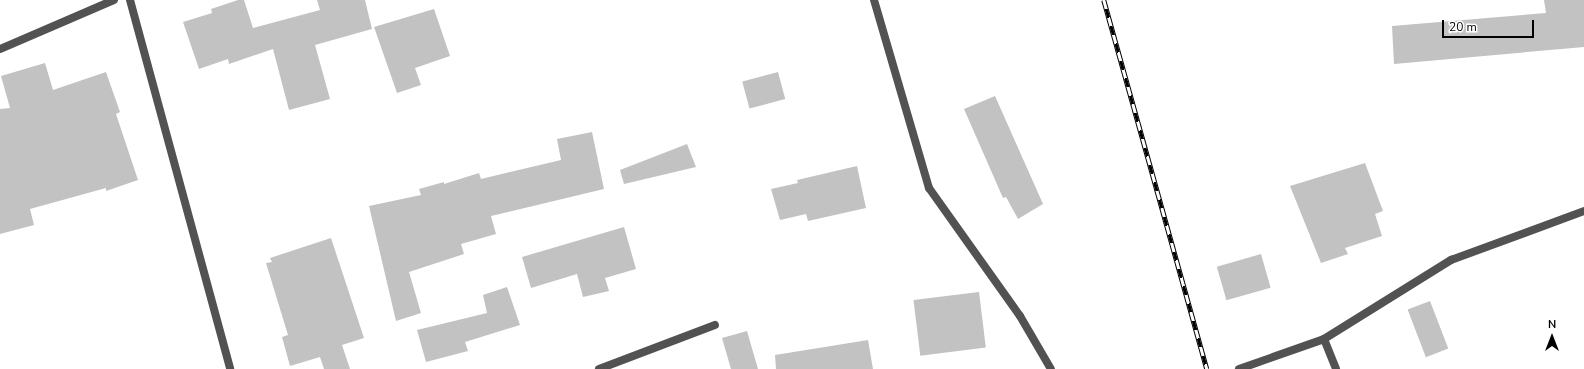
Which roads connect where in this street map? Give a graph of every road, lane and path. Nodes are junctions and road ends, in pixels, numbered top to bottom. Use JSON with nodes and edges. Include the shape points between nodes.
{"nodes":[{"id":1,"x":114,"y":0,"type":"edge"},
{"id":2,"x":130,"y":0,"type":"edge"},
{"id":3,"x":874,"y":0,"type":"edge"},
{"id":4,"x":0,"y":48,"type":"edge"},
{"id":5,"x":1584,"y":211,"type":"edge"},
{"id":6,"x":715,"y":325,"type":"dead end"},
{"id":7,"x":1324,"y":339,"type":"junction"},
{"id":8,"x":230,"y":369,"type":"edge"},
{"id":9,"x":599,"y":369,"type":"edge"},
{"id":10,"x":1051,"y":369,"type":"edge"},
{"id":11,"x":1239,"y":369,"type":"edge"},
{"id":12,"x":1336,"y":369,"type":"edge"}],
"edges":[{"from":1,"to":4,"type":"street"},
{"from":2,"to":8,"type":"street"},
{"from":3,"to":10,"type":"street","via":[[929,188],[1020,316]]},
{"from":5,"to":7,"type":"street","via":[[1451,260]]},
{"from":6,"to":9,"type":"street"},
{"from":7,"to":11,"type":"street"},
{"from":7,"to":12,"type":"street"}]}
